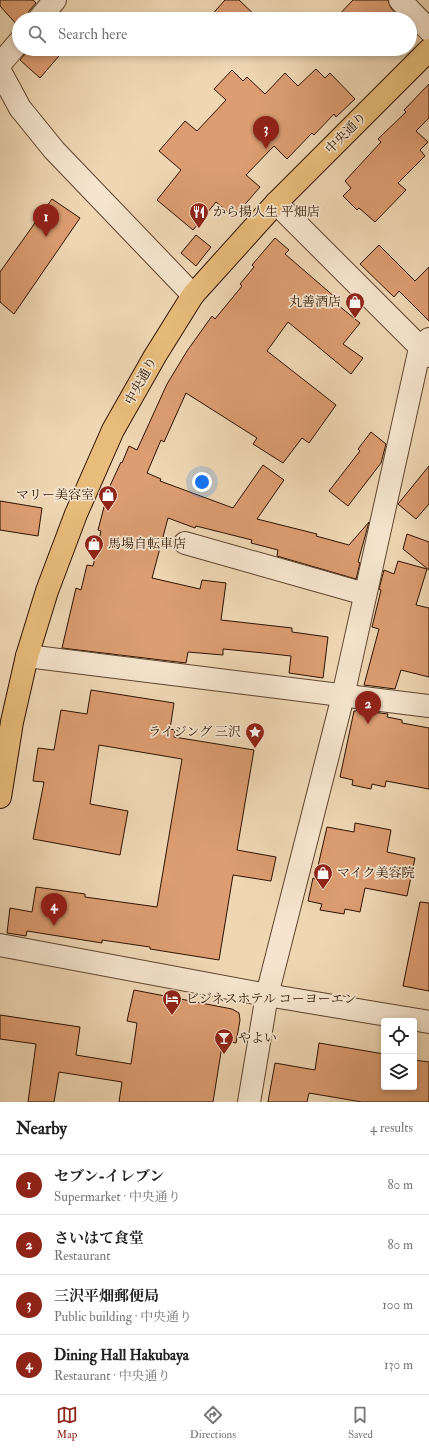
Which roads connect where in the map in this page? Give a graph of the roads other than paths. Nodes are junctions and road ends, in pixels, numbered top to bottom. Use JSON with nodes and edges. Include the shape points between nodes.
{"nodes":[{"id":1,"x":55,"y":0,"type":"edge"},
{"id":2,"x":400,"y":0,"type":"edge"},
{"id":3,"x":45,"y":12,"type":"edge"},
{"id":4,"x":412,"y":12,"type":"edge"},
{"id":5,"x":417,"y":18,"type":"edge"},
{"id":6,"x":429,"y":30,"type":"edge"},
{"id":7,"x":12,"y":50,"type":"edge"},
{"id":8,"x":429,"y":50,"type":"edge"},
{"id":9,"x":0,"y":64,"type":"edge"},
{"id":10,"x":0,"y":71,"type":"edge"},
{"id":11,"x":276,"y":203,"type":"junction"},
{"id":12,"x":193,"y":295,"type":"junction"},
{"id":13,"x":426,"y":348,"type":"edge"},
{"id":14,"x":185,"y":544,"type":"dead end"},
{"id":15,"x":365,"y":594,"type":"junction"},
{"id":16,"x":27,"y":656,"type":"junction"},
{"id":17,"x":343,"y":696,"type":"junction"},
{"id":18,"x":429,"y":706,"type":"edge"},
{"id":19,"x":0,"y":797,"type":"edge"},
{"id":20,"x":0,"y":945,"type":"edge"},
{"id":21,"x":267,"y":995,"type":"junction"},
{"id":22,"x":429,"y":1022,"type":"edge"},
{"id":23,"x":249,"y":1102,"type":"edge"}],
"edges":[{"from":1,"to":3,"type":"street"},
{"from":2,"to":4,"type":"street"},
{"from":5,"to":6,"type":"street"},
{"from":7,"to":9,"type":"street"},
{"from":8,"to":11,"type":"main road","name":"中央通り"},
{"from":10,"to":12,"type":"street","via":[[20,108],[54,150]]},
{"from":11,"to":12,"type":"main road","name":"中央通り"},
{"from":11,"to":13,"type":"street"},
{"from":12,"to":16,"type":"main road","name":"中央通り","via":[[114,430],[76,514],[47,591]]},
{"from":13,"to":15,"type":"street"},
{"from":14,"to":15,"type":"street"},
{"from":15,"to":17,"type":"street"},
{"from":16,"to":17,"type":"street"},
{"from":16,"to":19,"type":"main road","name":"中央通り","via":[[12,722]]},
{"from":17,"to":18,"type":"street"},
{"from":17,"to":21,"type":"street"},
{"from":20,"to":21,"type":"street"},
{"from":21,"to":22,"type":"street"},
{"from":21,"to":23,"type":"street"}]}
